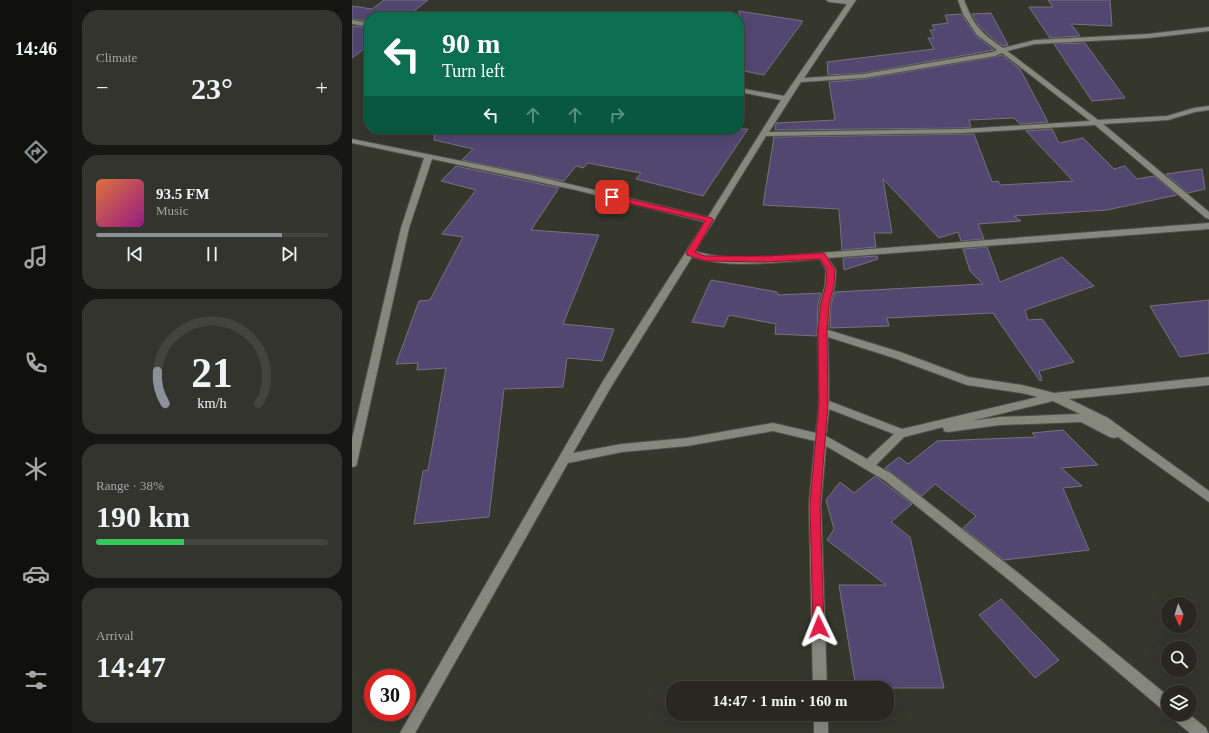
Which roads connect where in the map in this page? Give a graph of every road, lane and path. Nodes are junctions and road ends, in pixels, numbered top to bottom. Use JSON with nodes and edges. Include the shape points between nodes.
{"nodes":[{"id":1,"x":829,"y":0,"type":"edge"},
{"id":2,"x":961,"y":0,"type":"edge"},
{"id":3,"x":853,"y":1,"type":"edge"},
{"id":4,"x":352,"y":22,"type":"edge"},
{"id":5,"x":364,"y":24,"type":"edge"},
{"id":6,"x":1209,"y":29,"type":"edge"},
{"id":7,"x":1003,"y":51,"type":"junction"},
{"id":8,"x":799,"y":80,"type":"junction"},
{"id":9,"x":744,"y":91,"type":"edge"},
{"id":10,"x":786,"y":99,"type":"junction"},
{"id":11,"x":1209,"y":108,"type":"edge"},
{"id":12,"x":1096,"y":122,"type":"junction"},
{"id":13,"x":763,"y":134,"type":"junction"},
{"id":14,"x":352,"y":141,"type":"edge"},
{"id":15,"x":429,"y":156,"type":"junction"},
{"id":16,"x":1209,"y":216,"type":"edge"},
{"id":17,"x":709,"y":220,"type":"junction"},
{"id":18,"x":1209,"y":226,"type":"edge"},
{"id":19,"x":690,"y":253,"type":"junction"},
{"id":20,"x":822,"y":256,"type":"junction"},
{"id":21,"x":823,"y":332,"type":"junction"},
{"id":22,"x":1209,"y":381,"type":"edge"},
{"id":23,"x":1054,"y":397,"type":"junction"},
{"id":24,"x":824,"y":403,"type":"junction"},
{"id":25,"x":902,"y":433,"type":"junction"},
{"id":26,"x":820,"y":438,"type":"junction"},
{"id":27,"x":1148,"y":452,"type":"junction"},
{"id":28,"x":564,"y":459,"type":"junction"},
{"id":29,"x":352,"y":463,"type":"edge"},
{"id":30,"x":868,"y":465,"type":"junction"},
{"id":31,"x":1209,"y":497,"type":"edge"},
{"id":32,"x":820,"y":681,"type":"edge"},
{"id":33,"x":1161,"y":699,"type":"edge"},
{"id":34,"x":821,"y":721,"type":"edge"},
{"id":35,"x":1186,"y":721,"type":"edge"},
{"id":36,"x":407,"y":733,"type":"edge"},
{"id":37,"x":821,"y":733,"type":"edge"},
{"id":38,"x":1201,"y":733,"type":"edge"}],
"edges":[{"from":1,"to":3,"type":"street"},
{"from":2,"to":7,"type":"street","via":[[966,14],[979,34]]},
{"from":3,"to":8,"type":"street"},
{"from":4,"to":5,"type":"street"},
{"from":6,"to":7,"type":"street","via":[[1148,36],[1035,42]]},
{"from":7,"to":8,"type":"street","via":[[864,76]]},
{"from":7,"to":12,"type":"street"},
{"from":8,"to":10,"type":"street"},
{"from":9,"to":10,"type":"street"},
{"from":10,"to":13,"type":"street"},
{"from":11,"to":12,"type":"street","via":[[1168,118]]},
{"from":12,"to":13,"type":"street","via":[[963,131]]},
{"from":12,"to":16,"type":"street"},
{"from":13,"to":17,"type":"street"},
{"from":14,"to":15,"type":"street"},
{"from":15,"to":17,"type":"street"},
{"from":15,"to":29,"type":"street","via":[[405,228]]},
{"from":17,"to":19,"type":"street"},
{"from":18,"to":20,"type":"street"},
{"from":19,"to":20,"type":"street","via":[[724,260]]},
{"from":19,"to":28,"type":"street"},
{"from":20,"to":21,"type":"street","via":[[831,270]]},
{"from":21,"to":23,"type":"street","via":[[897,355],[966,381],[1022,389]]},
{"from":21,"to":24,"type":"street"},
{"from":22,"to":23,"type":"street"},
{"from":23,"to":25,"type":"street"},
{"from":23,"to":27,"type":"street","via":[[1104,421]]},
{"from":24,"to":25,"type":"street"},
{"from":24,"to":26,"type":"street"},
{"from":25,"to":27,"type":"street","via":[[1000,422],[1082,418]]},
{"from":25,"to":30,"type":"street"},
{"from":26,"to":28,"type":"street","via":[[773,427],[687,442],[622,448]]},
{"from":26,"to":30,"type":"street"},
{"from":26,"to":32,"type":"street","via":[[815,504]]},
{"from":27,"to":31,"type":"street"},
{"from":28,"to":36,"type":"street"},
{"from":30,"to":33,"type":"street","via":[[888,477],[1018,580]]},
{"from":34,"to":37,"type":"street"},
{"from":35,"to":38,"type":"street"}]}
